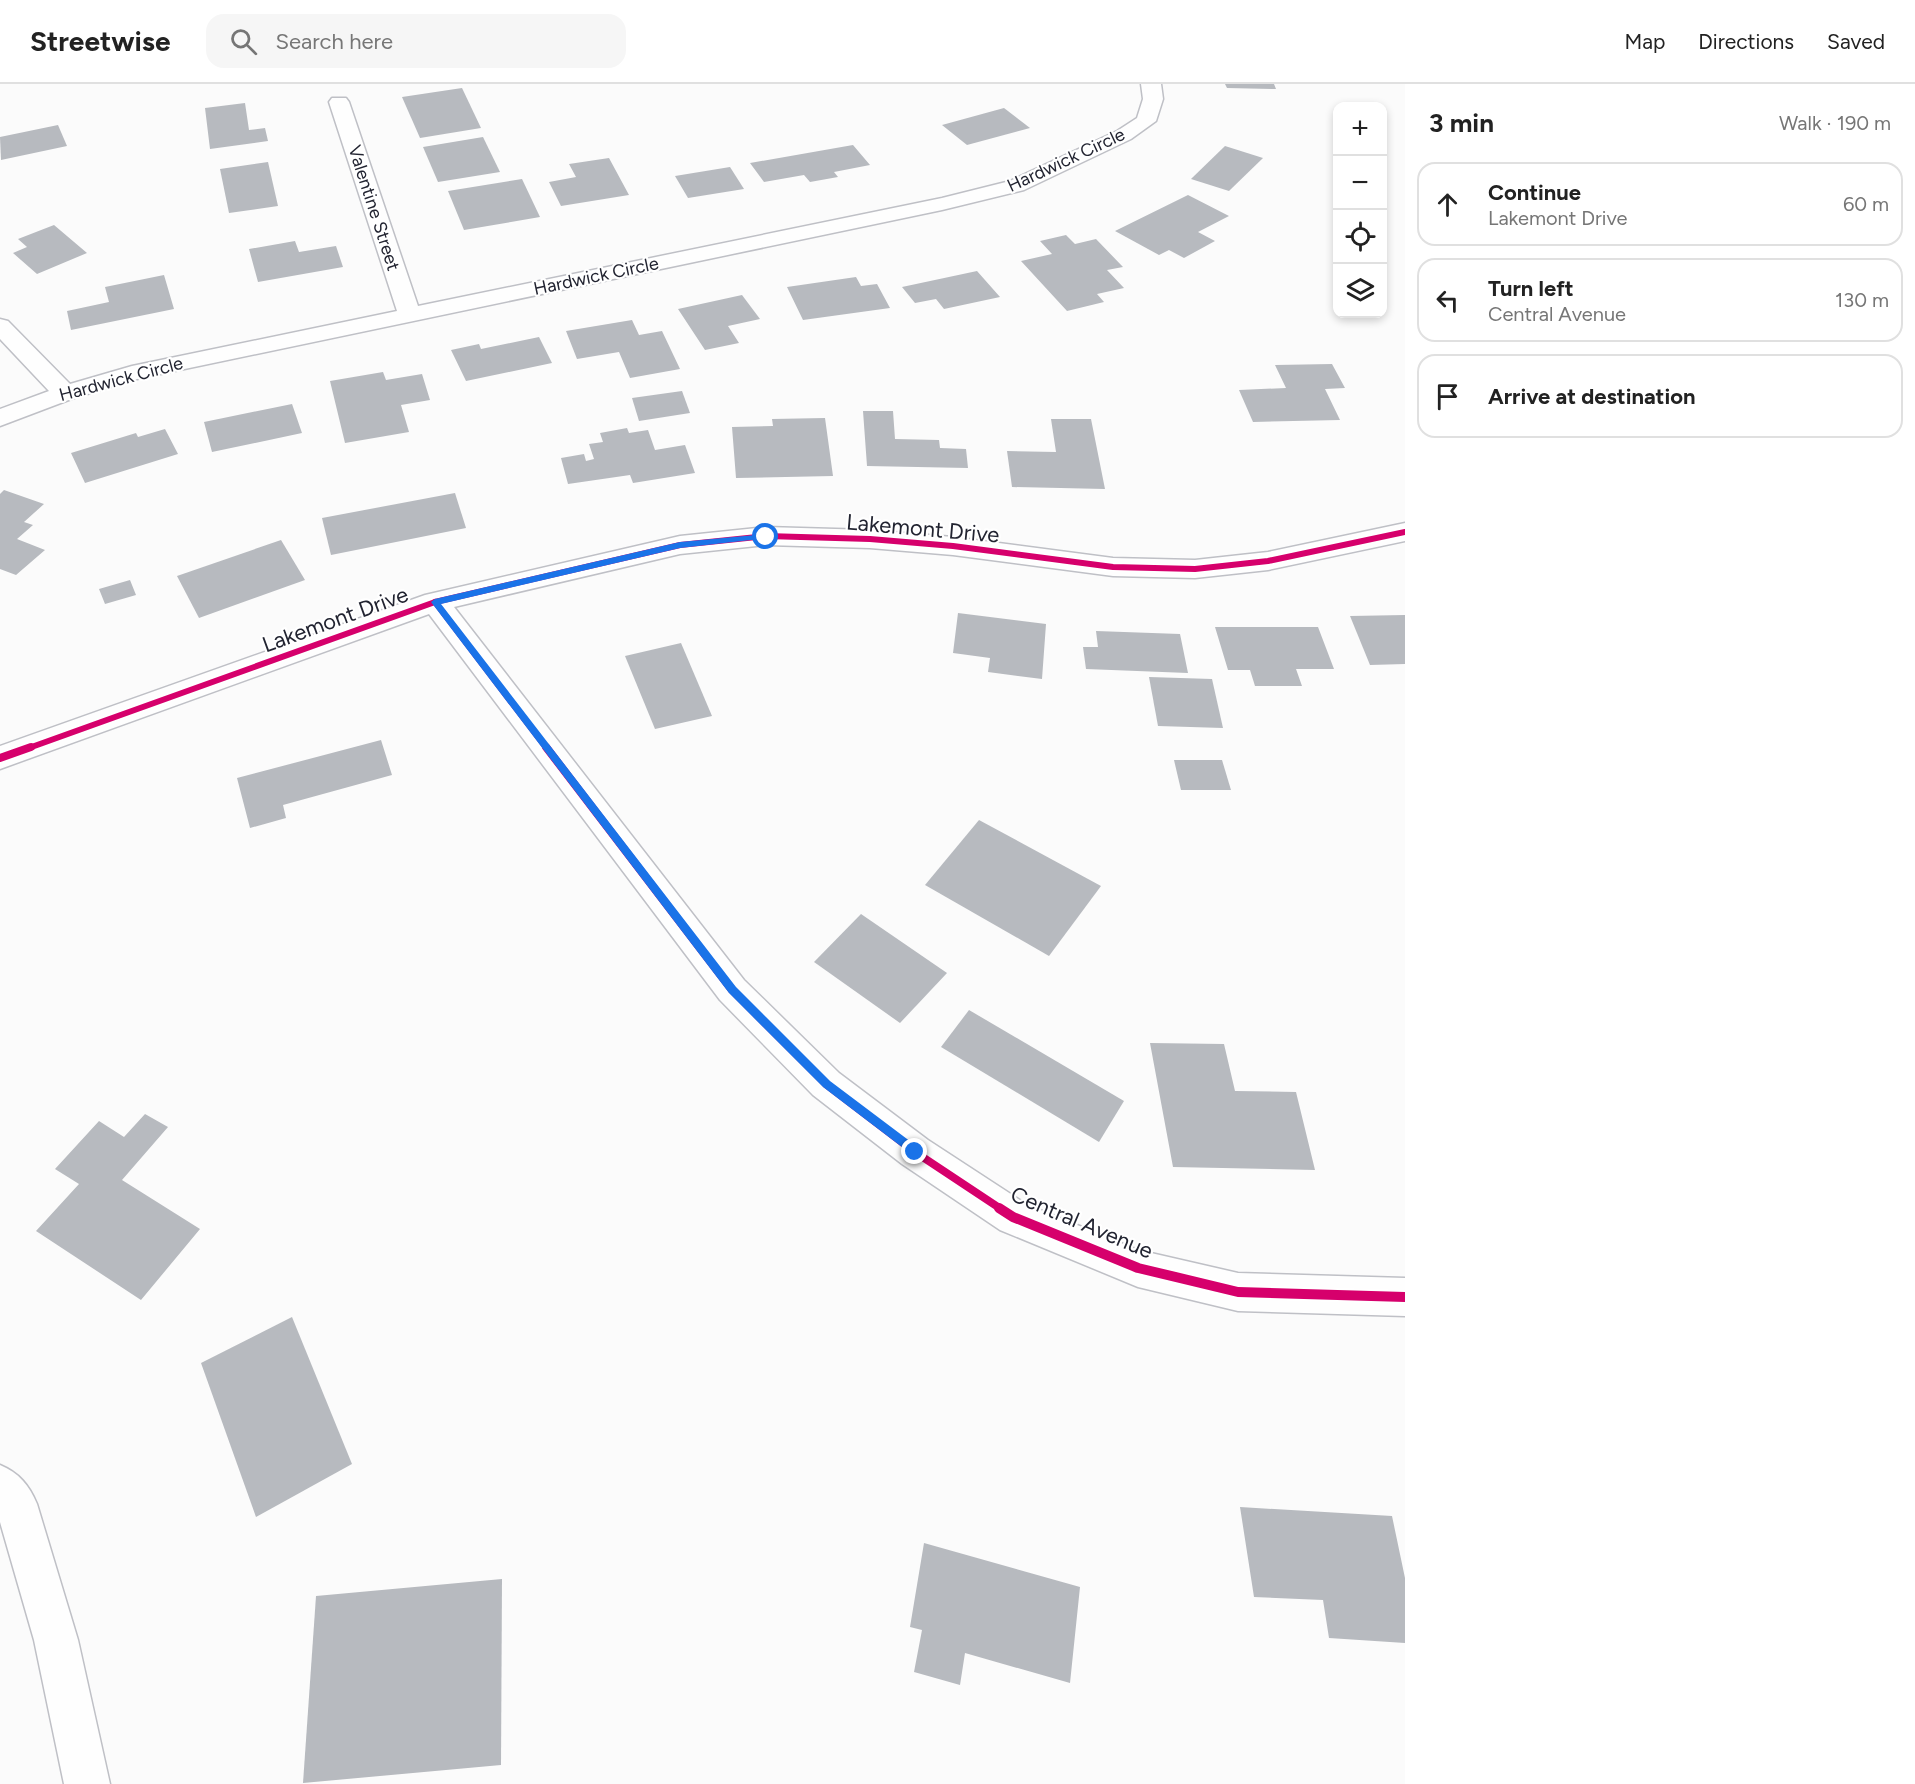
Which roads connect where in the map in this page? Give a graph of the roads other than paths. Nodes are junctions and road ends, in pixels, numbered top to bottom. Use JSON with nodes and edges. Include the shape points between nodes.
{"nodes":[{"id":1,"x":1151,"y":84,"type":"edge"},
{"id":2,"x":339,"y":102,"type":"dead end"},
{"id":3,"x":409,"y":314,"type":"junction"},
{"id":4,"x":0,"y":326,"type":"edge"},
{"id":5,"x":65,"y":393,"type":"junction"},
{"id":6,"x":0,"y":418,"type":"edge"},
{"id":7,"x":1405,"y":532,"type":"edge"},
{"id":8,"x":435,"y":602,"type":"junction"},
{"id":9,"x":0,"y":758,"type":"edge"},
{"id":10,"x":1405,"y":1297,"type":"edge"},
{"id":11,"x":0,"y":1486,"type":"edge"},
{"id":12,"x":87,"y":1784,"type":"edge"}],
"edges":[{"from":1,"to":3,"type":"street","name":"Hardwick Circle","via":[[1153,99],[1146,121],[1017,186]]},
{"from":2,"to":3,"type":"street","name":"Valentine Street"},
{"from":3,"to":5,"type":"street","name":"Hardwick Circle","via":[[132,373]]},
{"from":4,"to":5,"type":"street"},
{"from":5,"to":6,"type":"street","name":"Hardwick Circle"},
{"from":7,"to":8,"type":"street","name":"Lakemont Drive","via":[[1268,561],[1195,569],[1113,567],[870,539],[766,537],[680,545]]},
{"from":8,"to":9,"type":"street","name":"Lakemont Drive"},
{"from":8,"to":10,"type":"street","name":"Central Avenue","via":[[732,990],[826,1084],[915,1152],[1013,1217],[1138,1268],[1238,1292]]},
{"from":11,"to":12,"type":"street","via":[[16,1504],[56,1640]]}]}
